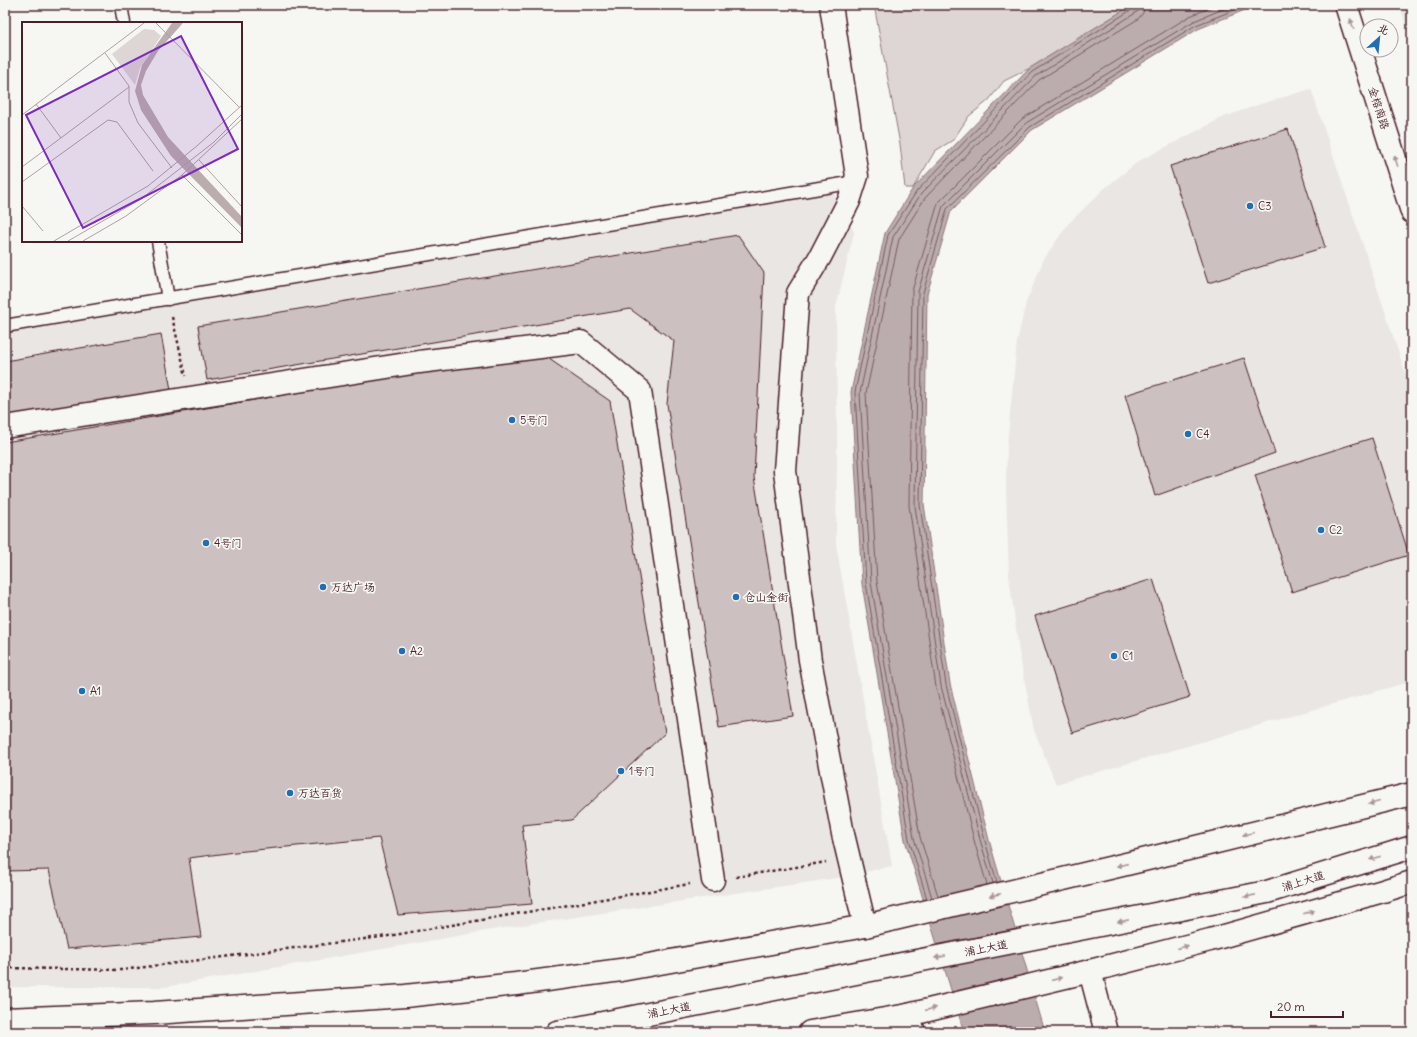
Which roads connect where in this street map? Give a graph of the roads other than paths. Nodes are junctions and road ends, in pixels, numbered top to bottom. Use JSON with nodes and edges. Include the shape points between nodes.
{"nodes":[{"id":1,"x":121,"y":5,"type":"edge"},
{"id":2,"x":831,"y":5,"type":"edge"},
{"id":3,"x":1346,"y":5,"type":"edge"},
{"id":4,"x":124,"y":22,"type":"edge"},
{"id":5,"x":855,"y":182,"type":"junction"},
{"id":6,"x":1412,"y":212,"type":"edge"},
{"id":7,"x":158,"y":242,"type":"edge"},
{"id":8,"x":168,"y":299,"type":"junction"},
{"id":9,"x":5,"y":326,"type":"edge"},
{"id":10,"x":5,"y":427,"type":"edge"},
{"id":11,"x":1412,"y":794,"type":"edge"},
{"id":12,"x":1412,"y":847,"type":"edge"},
{"id":13,"x":713,"y":880,"type":"road end"},
{"id":14,"x":1412,"y":882,"type":"edge"},
{"id":15,"x":1412,"y":887,"type":"edge"},
{"id":16,"x":1383,"y":891,"type":"junction"},
{"id":17,"x":865,"y":926,"type":"junction"},
{"id":18,"x":1090,"y":971,"type":"junction"},
{"id":19,"x":5,"y":1019,"type":"edge"},
{"id":20,"x":911,"y":1023,"type":"edge"},
{"id":21,"x":557,"y":1032,"type":"edge"},
{"id":22,"x":810,"y":1032,"type":"edge"},
{"id":23,"x":1106,"y":1032,"type":"edge"}],
"edges":[{"from":1,"to":4,"type":"lane"},
{"from":2,"to":5,"type":"main road","via":[[858,176]]},
{"from":6,"to":3,"type":"main road","name":"金榕南路","one_way":true},
{"from":5,"to":8,"type":"lane"},
{"from":5,"to":17,"type":"main road","via":[[849,201],[798,293],[785,471],[810,660],[843,834]]},
{"from":7,"to":8,"type":"lane"},
{"from":8,"to":9,"type":"lane"},
{"from":10,"to":13,"type":"main road","via":[[419,362],[581,342],[640,391]]},
{"from":11,"to":17,"type":"main road","one_way":true},
{"from":12,"to":21,"type":"main road","name":"浦上大道","one_way":true,"via":[[1267,892]]},
{"from":14,"to":16,"type":"main road"},
{"from":15,"to":16,"type":"main road"},
{"from":18,"to":16,"type":"main road","one_way":true},
{"from":17,"to":19,"type":"main road","via":[[621,970],[397,997],[154,1013]]},
{"from":20,"to":18,"type":"main road","one_way":true},
{"from":18,"to":23,"type":"main road"},
{"from":20,"to":22,"type":"main road"}]}
